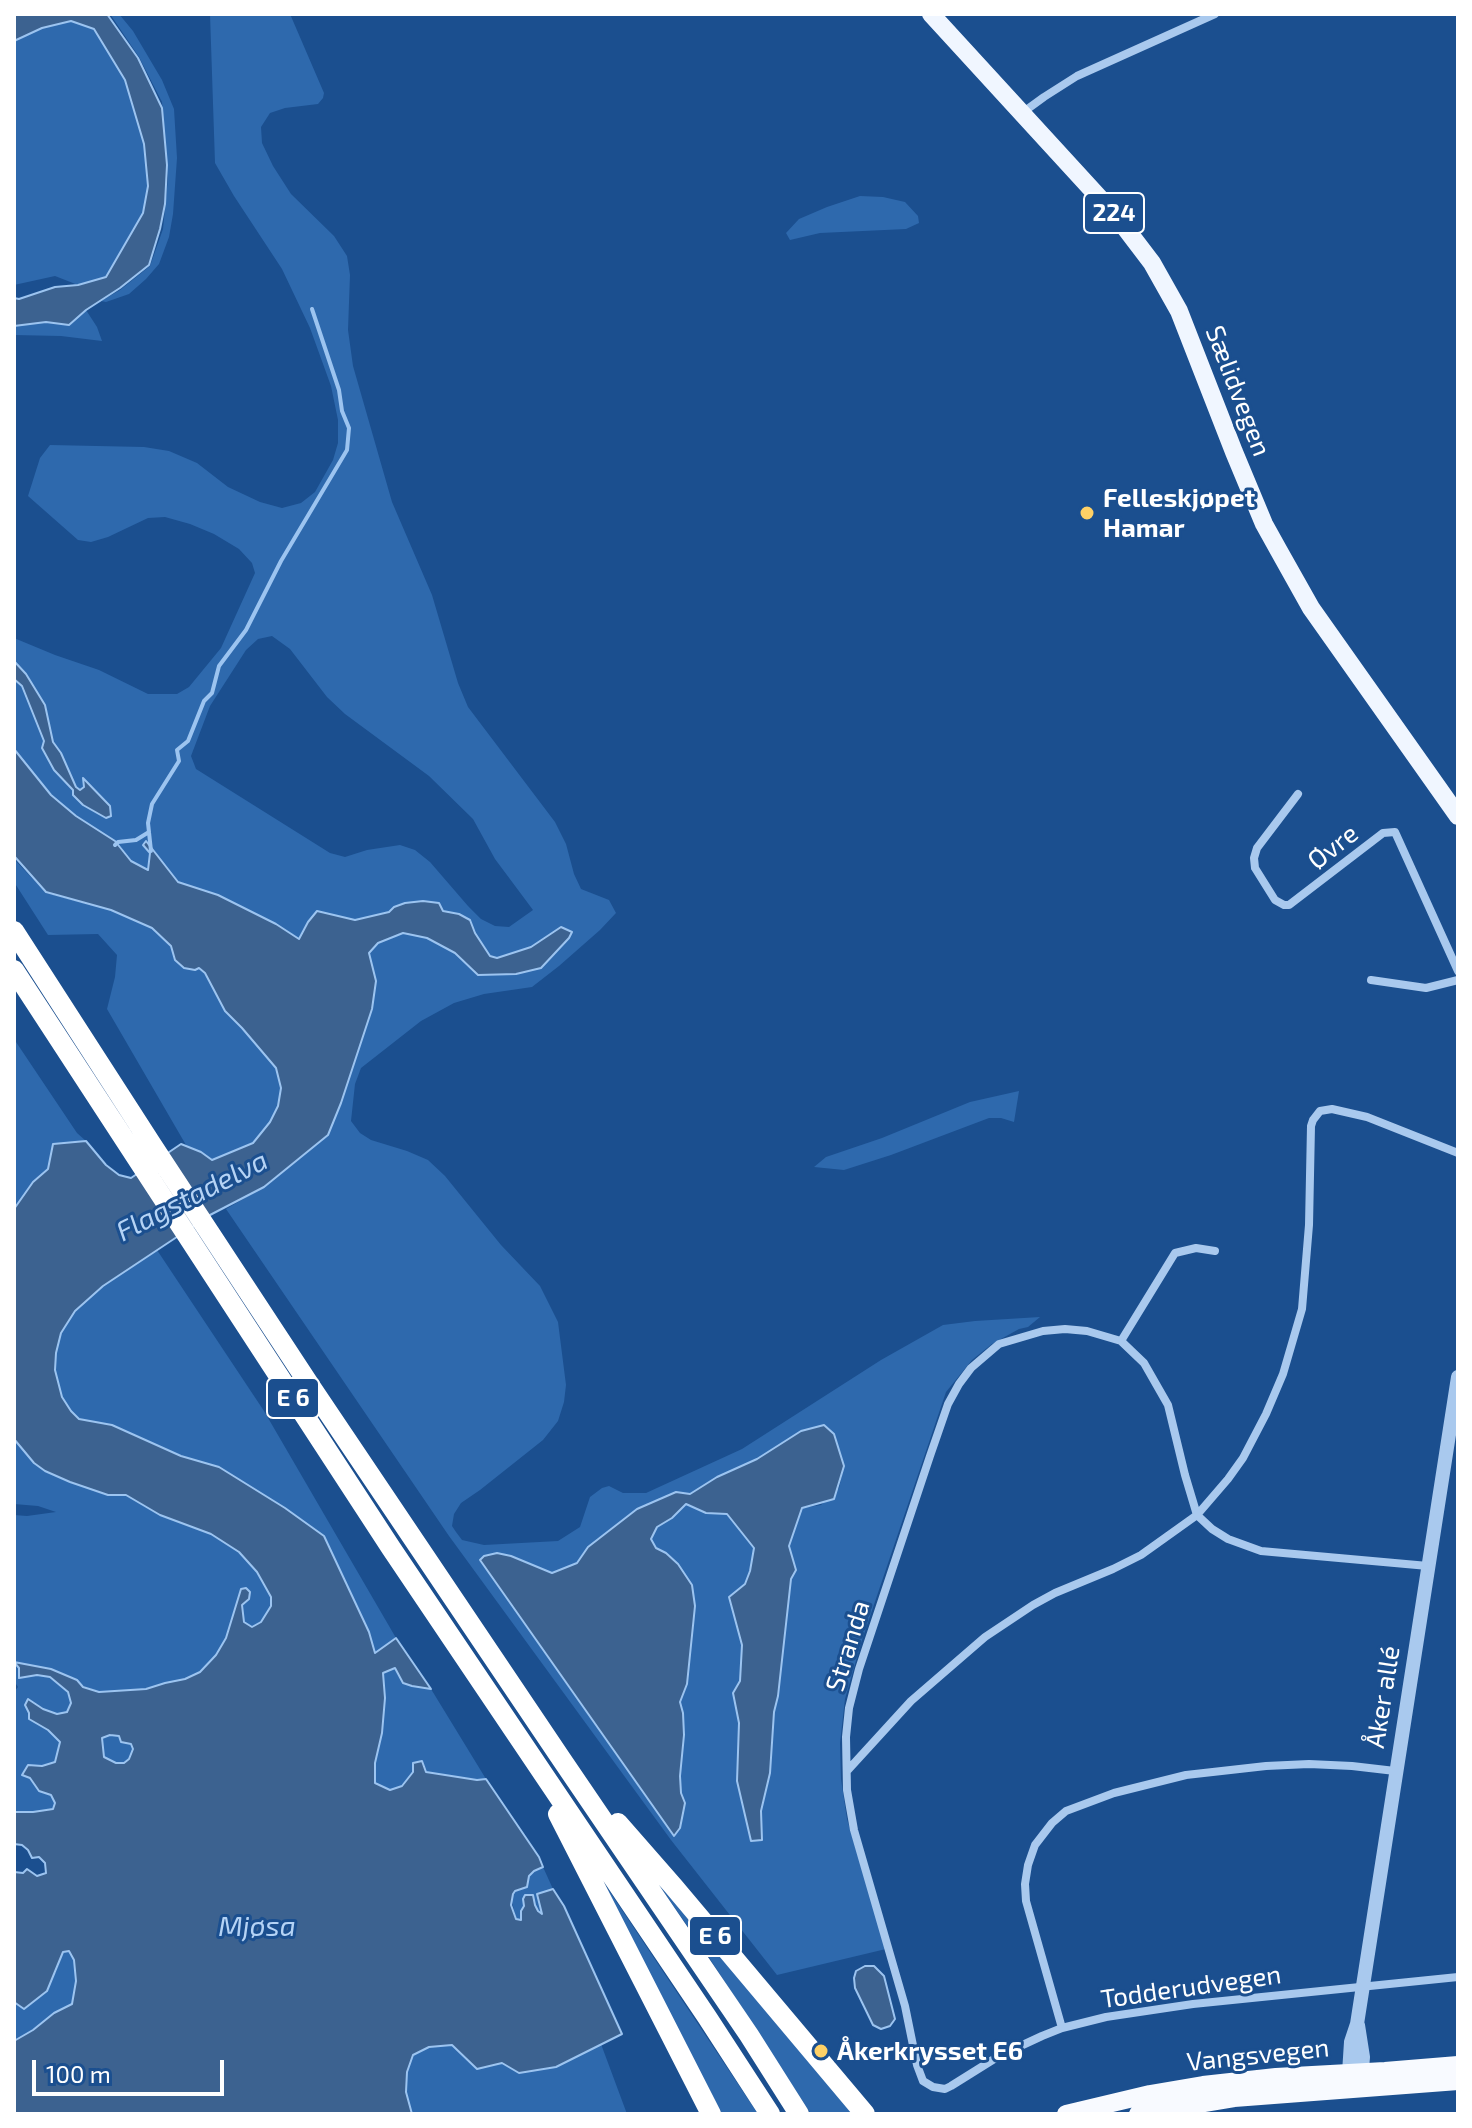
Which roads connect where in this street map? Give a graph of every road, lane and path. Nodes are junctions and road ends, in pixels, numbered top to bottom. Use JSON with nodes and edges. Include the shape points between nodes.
{"nodes":[{"id":1,"x":931,"y":14,"type":"edge"},
{"id":2,"x":1215,"y":14,"type":"edge"},
{"id":3,"x":1022,"y":113,"type":"junction"},
{"id":4,"x":1298,"y":794,"type":"dead end"},
{"id":5,"x":1458,"y":816,"type":"edge"},
{"id":6,"x":14,"y":931,"type":"edge"},
{"id":7,"x":14,"y":970,"type":"edge"},
{"id":8,"x":1458,"y":971,"type":"edge"},
{"id":9,"x":1371,"y":980,"type":"dead end"},
{"id":10,"x":1458,"y":980,"type":"edge"},
{"id":11,"x":143,"y":1151,"type":"junction"},
{"id":12,"x":1458,"y":1153,"type":"edge"},
{"id":13,"x":1215,"y":1251,"type":"dead end"},
{"id":14,"x":1121,"y":1341,"type":"junction"},
{"id":15,"x":1458,"y":1377,"type":"edge"},
{"id":16,"x":1197,"y":1515,"type":"junction"},
{"id":17,"x":1428,"y":1566,"type":"junction"},
{"id":18,"x":562,"y":1760,"type":"junction"},
{"id":19,"x":1395,"y":1771,"type":"junction"},
{"id":20,"x":847,"y":1772,"type":"junction"},
{"id":21,"x":542,"y":1773,"type":"junction"},
{"id":22,"x":1458,"y":1977,"type":"edge"},
{"id":23,"x":1362,"y":1986,"type":"junction"},
{"id":24,"x":1062,"y":2028,"type":"junction"},
{"id":25,"x":1458,"y":2065,"type":"edge"},
{"id":26,"x":1357,"y":2078,"type":"junction"},
{"id":27,"x":1458,"y":2081,"type":"edge"},
{"id":28,"x":945,"y":2089,"type":"joint"},
{"id":29,"x":711,"y":2114,"type":"edge"},
{"id":30,"x":770,"y":2114,"type":"edge"},
{"id":31,"x":799,"y":2114,"type":"edge"},
{"id":32,"x":865,"y":2114,"type":"edge"},
{"id":33,"x":1066,"y":2114,"type":"edge"},
{"id":34,"x":1138,"y":2114,"type":"edge"}],
"edges":[{"from":1,"to":3,"type":"main road","name":"Sælidvegen","number":"224"},
{"from":2,"to":3,"type":"street","via":[[1077,76]]},
{"from":3,"to":5,"type":"main road","name":"Sælidvegen","number":"224","via":[[1152,263],[1179,311],[1264,524],[1311,608]]},
{"from":4,"to":8,"type":"street","name":"Øvre","via":[[1254,858],[1275,900],[1289,905],[1383,833],[1395,832]]},
{"from":6,"to":11,"type":"highway","number":"E 6"},
{"from":7,"to":11,"type":"highway","number":"E 6"},
{"from":9,"to":10,"type":"street","via":[[1426,988]]},
{"from":11,"to":18,"type":"highway","number":"E 6","via":[[212,1237]]},
{"from":11,"to":21,"type":"highway","number":"E 6","via":[[194,1248]]},
{"from":12,"to":16,"type":"street","via":[[1332,1109],[1320,1111],[1313,1120],[1306,1283],[1287,1361],[1243,1458]]},
{"from":13,"to":14,"type":"street","via":[[1175,1253]]},
{"from":14,"to":16,"type":"street","via":[[1144,1363],[1168,1405]]},
{"from":14,"to":20,"type":"street","name":"Stranda","via":[[1065,1329],[1020,1336],[983,1356],[959,1384],[859,1669],[849,1708]]},
{"from":15,"to":17,"type":"street","name":"Åker allé"},
{"from":16,"to":17,"type":"street","via":[[1228,1539],[1261,1551]]},
{"from":16,"to":20,"type":"street","via":[[1141,1555],[1044,1599],[985,1637],[911,1701]]},
{"from":17,"to":19,"type":"street","name":"Åker allé"},
{"from":18,"to":31,"type":"highway","number":"E 6"},
{"from":18,"to":32,"type":"highway","number":"E 6"},
{"from":19,"to":23,"type":"street","name":"Åker allé"},
{"from":19,"to":24,"type":"street","via":[[1309,1764],[1186,1775],[1066,1811],[1041,1834],[1025,1884]]},
{"from":20,"to":28,"type":"street","name":"Stranda","via":[[854,1830],[920,2073],[928,2085]]},
{"from":21,"to":29,"type":"highway","number":"E 6","via":[[556,1811]]},
{"from":21,"to":30,"type":"highway","number":"E 6"},
{"from":22,"to":23,"type":"street","name":"Todderudvegen"},
{"from":23,"to":24,"type":"street","name":"Todderudvegen","via":[[1134,2012]]},
{"from":23,"to":26,"type":"street","name":"Åker allé"},
{"from":24,"to":28,"type":"street","name":"Todderudvegen","via":[[999,2056]]},
{"from":25,"to":26,"type":"highway","name":"Vangsvegen"},
{"from":26,"to":27,"type":"highway","name":"Vangsvegen"},
{"from":26,"to":33,"type":"highway","name":"Vangsvegen","via":[[1299,2075],[1203,2085]]},
{"from":26,"to":34,"type":"highway","name":"Vangsvegen"}]}
